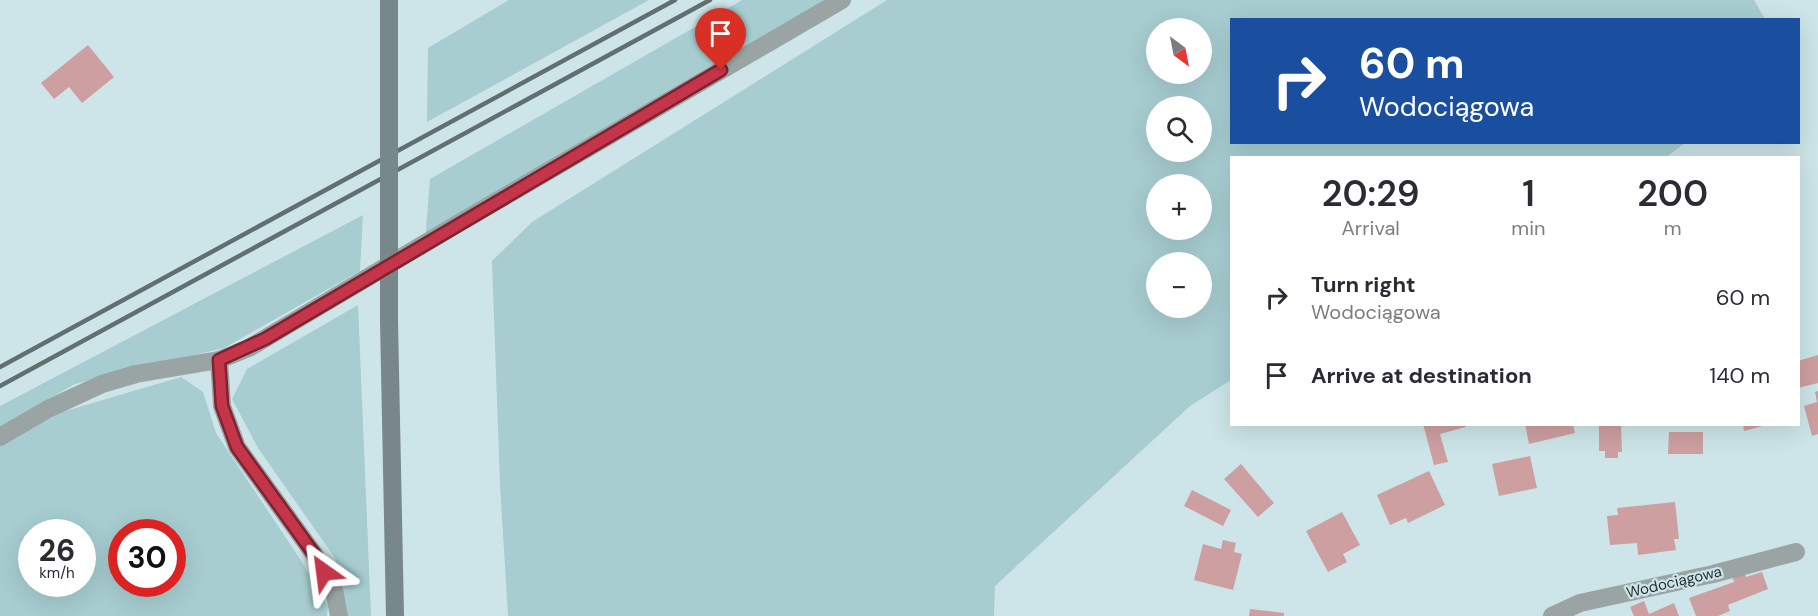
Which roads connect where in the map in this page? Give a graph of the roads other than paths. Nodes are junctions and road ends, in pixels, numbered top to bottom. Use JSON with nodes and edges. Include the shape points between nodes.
{"nodes":[{"id":1,"x":389,"y":0,"type":"edge"},
{"id":2,"x":842,"y":0,"type":"edge"},
{"id":3,"x":219,"y":360,"type":"junction"},
{"id":4,"x":0,"y":437,"type":"edge"},
{"id":5,"x":1796,"y":552,"type":"dead end"},
{"id":6,"x":339,"y":616,"type":"edge"},
{"id":7,"x":395,"y":616,"type":"edge"},
{"id":8,"x":1552,"y":616,"type":"edge"}],
"edges":[{"from":1,"to":7,"type":"main road","bridge":true},
{"from":2,"to":3,"type":"street","via":[[258,343]]},
{"from":3,"to":4,"type":"street","via":[[102,384]]},
{"from":3,"to":6,"type":"street","via":[[222,406],[237,447],[314,554],[334,590]]},
{"from":5,"to":8,"type":"street","name":"Wodociągowa","via":[[1580,603]]}]}
